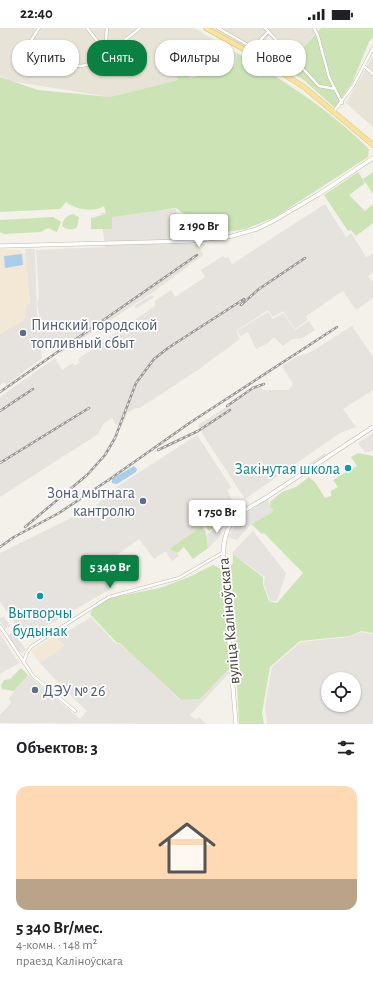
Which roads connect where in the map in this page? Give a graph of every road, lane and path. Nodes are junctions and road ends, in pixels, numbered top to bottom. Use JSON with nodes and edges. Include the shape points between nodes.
{"nodes":[{"id":1,"x":39,"y":28,"type":"edge"},
{"id":2,"x":87,"y":28,"type":"edge"},
{"id":3,"x":107,"y":28,"type":"edge"},
{"id":4,"x":140,"y":28,"type":"edge"},
{"id":5,"x":206,"y":28,"type":"edge"},
{"id":6,"x":265,"y":28,"type":"edge"},
{"id":7,"x":314,"y":28,"type":"edge"},
{"id":8,"x":215,"y":29,"type":"edge"},
{"id":9,"x":268,"y":32,"type":"junction"},
{"id":10,"x":96,"y":40,"type":"edge"},
{"id":11,"x":106,"y":40,"type":"edge"},
{"id":12,"x":124,"y":40,"type":"edge"},
{"id":13,"x":373,"y":48,"type":"edge"},
{"id":14,"x":87,"y":65,"type":"edge"},
{"id":15,"x":365,"y":67,"type":"junction"},
{"id":16,"x":373,"y":74,"type":"edge"},
{"id":17,"x":335,"y":89,"type":"junction"},
{"id":18,"x":342,"y":103,"type":"junction"},
{"id":19,"x":334,"y":111,"type":"junction"},
{"id":20,"x":373,"y":145,"type":"edge"},
{"id":21,"x":373,"y":158,"type":"edge"},
{"id":22,"x":0,"y":246,"type":"edge"},
{"id":23,"x":373,"y":427,"type":"edge"},
{"id":24,"x":222,"y":553,"type":"junction"},
{"id":25,"x":0,"y":626,"type":"edge"},
{"id":26,"x":24,"y":661,"type":"junction"},
{"id":27,"x":75,"y":711,"type":"dead end"},
{"id":28,"x":236,"y":724,"type":"edge"}],
"edges":[{"from":1,"to":14,"type":"street","via":[[20,58],[21,62],[39,67]]},
{"from":2,"to":10,"type":"street"},
{"from":3,"to":11,"type":"street"},
{"from":4,"to":12,"type":"street"},
{"from":5,"to":8,"type":"main road"},
{"from":6,"to":9,"type":"street"},
{"from":7,"to":17,"type":"street"},
{"from":8,"to":9,"type":"street","via":[[253,48]]},
{"from":8,"to":19,"type":"main road","via":[[314,94]]},
{"from":9,"to":17,"type":"street","via":[[319,86]]},
{"from":13,"to":15,"type":"street"},
{"from":15,"to":16,"type":"street"},
{"from":15,"to":18,"type":"street"},
{"from":17,"to":18,"type":"street"},
{"from":18,"to":19,"type":"street"},
{"from":19,"to":20,"type":"main road"},
{"from":21,"to":22,"type":"street","via":[[273,221],[232,236],[191,241]]},
{"from":23,"to":24,"type":"street","name":"вуліца Каліноўскага","via":[[264,499],[246,508],[227,529]]},
{"from":24,"to":26,"type":"street","via":[[179,578],[108,597],[32,646]]},
{"from":24,"to":28,"type":"street","name":"вуліца Каліноўскага"},
{"from":25,"to":26,"type":"street"},
{"from":26,"to":27,"type":"street","via":[[33,676]]}]}
